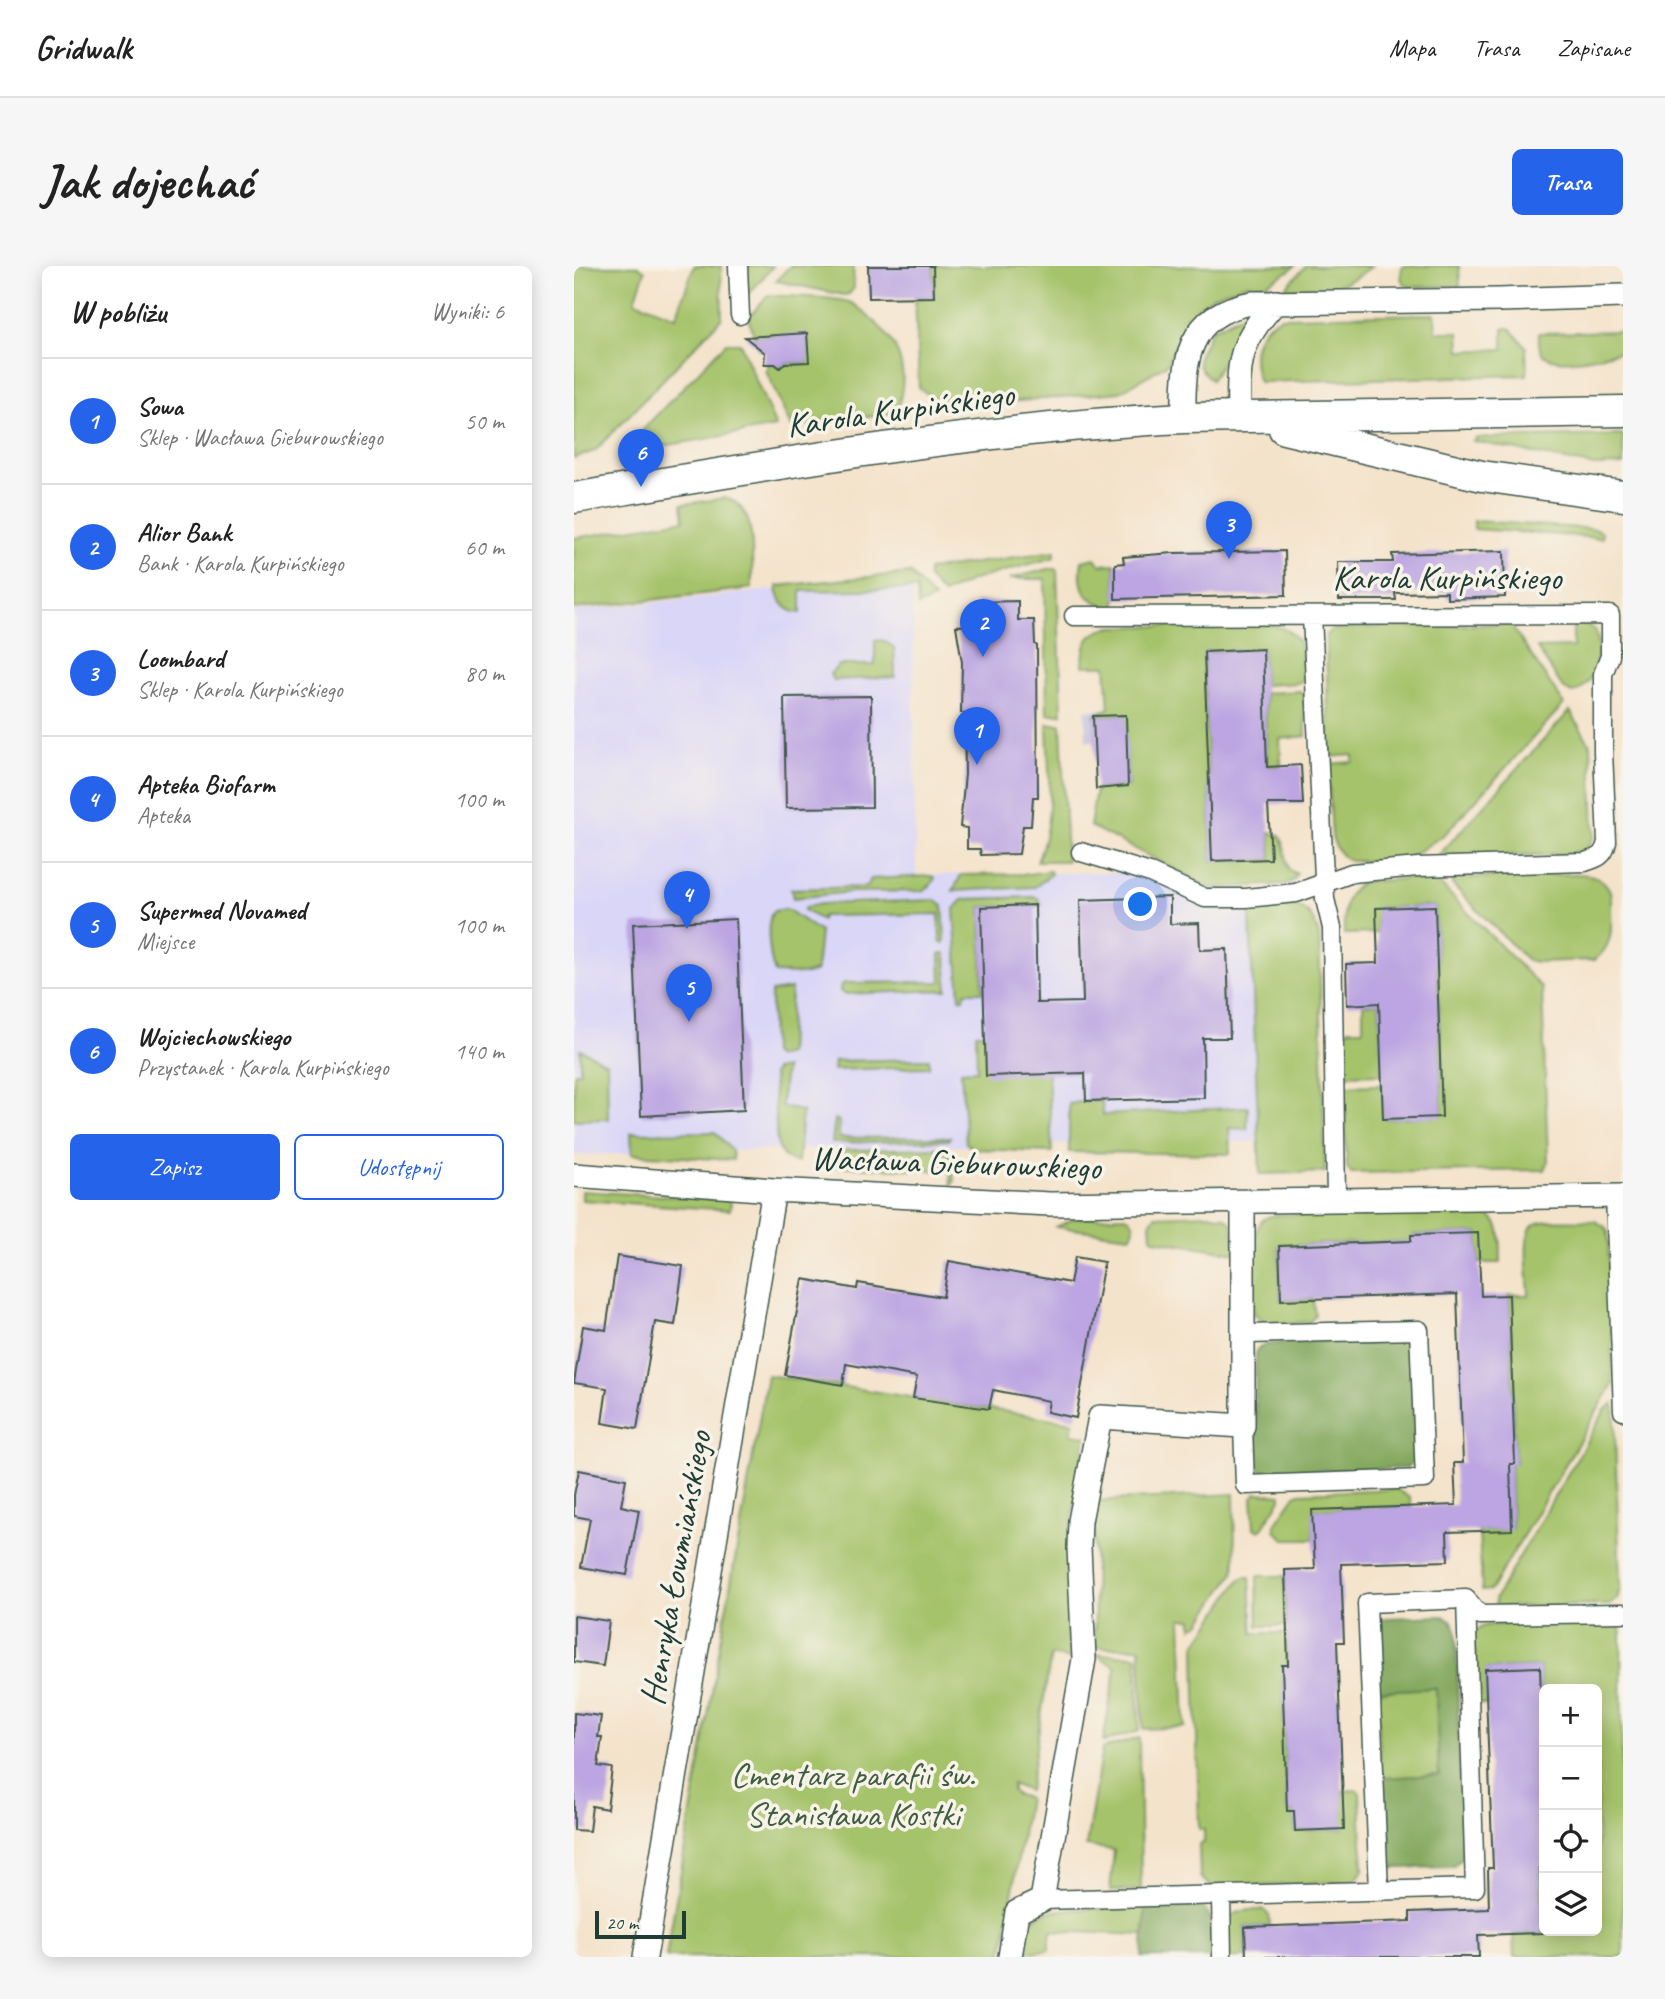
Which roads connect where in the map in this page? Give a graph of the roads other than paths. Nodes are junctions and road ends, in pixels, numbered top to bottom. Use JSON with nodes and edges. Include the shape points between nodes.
{"nodes":[{"id":1,"x":738,"y":266,"type":"edge"},
{"id":2,"x":1623,"y":296,"type":"edge"},
{"id":3,"x":1276,"y":302,"type":"junction"},
{"id":4,"x":740,"y":315,"type":"dead end"},
{"id":5,"x":1623,"y":411,"type":"edge"},
{"id":6,"x":1184,"y":418,"type":"junction"},
{"id":7,"x":1239,"y":418,"type":"junction"},
{"id":8,"x":1623,"y":496,"type":"edge"},
{"id":9,"x":574,"y":498,"type":"edge"},
{"id":10,"x":1074,"y":616,"type":"dead end"},
{"id":11,"x":1312,"y":616,"type":"junction"},
{"id":12,"x":1081,"y":852,"type":"dead end"},
{"id":13,"x":1325,"y":884,"type":"junction"},
{"id":14,"x":574,"y":1175,"type":"edge"},
{"id":15,"x":774,"y":1190,"type":"junction"},
{"id":16,"x":1619,"y":1196,"type":"edge"},
{"id":17,"x":1336,"y":1199,"type":"junction"},
{"id":18,"x":1243,"y":1202,"type":"junction"},
{"id":19,"x":1245,"y":1334,"type":"junction"},
{"id":20,"x":1623,"y":1411,"type":"edge"},
{"id":21,"x":1243,"y":1426,"type":"junction"},
{"id":22,"x":1466,"y":1599,"type":"junction"},
{"id":23,"x":1623,"y":1613,"type":"edge"},
{"id":24,"x":1379,"y":1891,"type":"junction"},
{"id":25,"x":1221,"y":1895,"type":"junction"},
{"id":26,"x":1042,"y":1900,"type":"junction"},
{"id":27,"x":645,"y":1957,"type":"edge"},
{"id":28,"x":1010,"y":1957,"type":"edge"},
{"id":29,"x":1222,"y":1957,"type":"edge"}],
"edges":[{"from":1,"to":4,"type":"street"},
{"from":2,"to":3,"type":"street"},
{"from":3,"to":6,"type":"street","via":[[1231,306],[1216,314],[1195,337],[1184,389]]},
{"from":3,"to":7,"type":"street","via":[[1254,327],[1240,358]]},
{"from":5,"to":7,"type":"street","name":"Karola Kurpińskiego"},
{"from":6,"to":7,"type":"street","name":"Karola Kurpińskiego"},
{"from":6,"to":9,"type":"street","name":"Karola Kurpińskiego","via":[[995,433]]},
{"from":7,"to":8,"type":"street","name":"Karola Kurpińskiego","via":[[1482,476]]},
{"from":10,"to":11,"type":"street","name":"Karola Kurpińskiego"},
{"from":11,"to":13,"type":"street"},
{"from":11,"to":13,"type":"street","name":"Karola Kurpińskiego","via":[[1610,615],[1610,656],[1603,674],[1605,853],[1585,862],[1352,873]]},
{"from":12,"to":13,"type":"street","via":[[1150,873],[1205,898],[1296,893]]},
{"from":13,"to":17,"type":"street","via":[[1332,928]]},
{"from":14,"to":15,"type":"street","name":"Wacława Gieburowskiego"},
{"from":15,"to":18,"type":"street","name":"Wacława Gieburowskiego","via":[[1050,1204]]},
{"from":15,"to":27,"type":"street","name":"Henryka Łowmiańskiego"},
{"from":16,"to":17,"type":"street","name":"Wacława Gieburowskiego"},
{"from":16,"to":20,"type":"street"},
{"from":17,"to":18,"type":"street","name":"Wacława Gieburowskiego"},
{"from":18,"to":19,"type":"street"},
{"from":19,"to":21,"type":"street"},
{"from":19,"to":21,"type":"street","via":[[1419,1330],[1425,1479],[1245,1485]]},
{"from":21,"to":26,"type":"street","via":[[1100,1417],[1080,1521],[1084,1660]]},
{"from":22,"to":23,"type":"street","via":[[1480,1615]]},
{"from":22,"to":24,"type":"street","via":[[1475,1888]]},
{"from":22,"to":24,"type":"street","via":[[1367,1603]]},
{"from":24,"to":25,"type":"street"},
{"from":25,"to":26,"type":"street"},
{"from":25,"to":29,"type":"street"},
{"from":26,"to":28,"type":"street","via":[[1017,1912]]}]}
